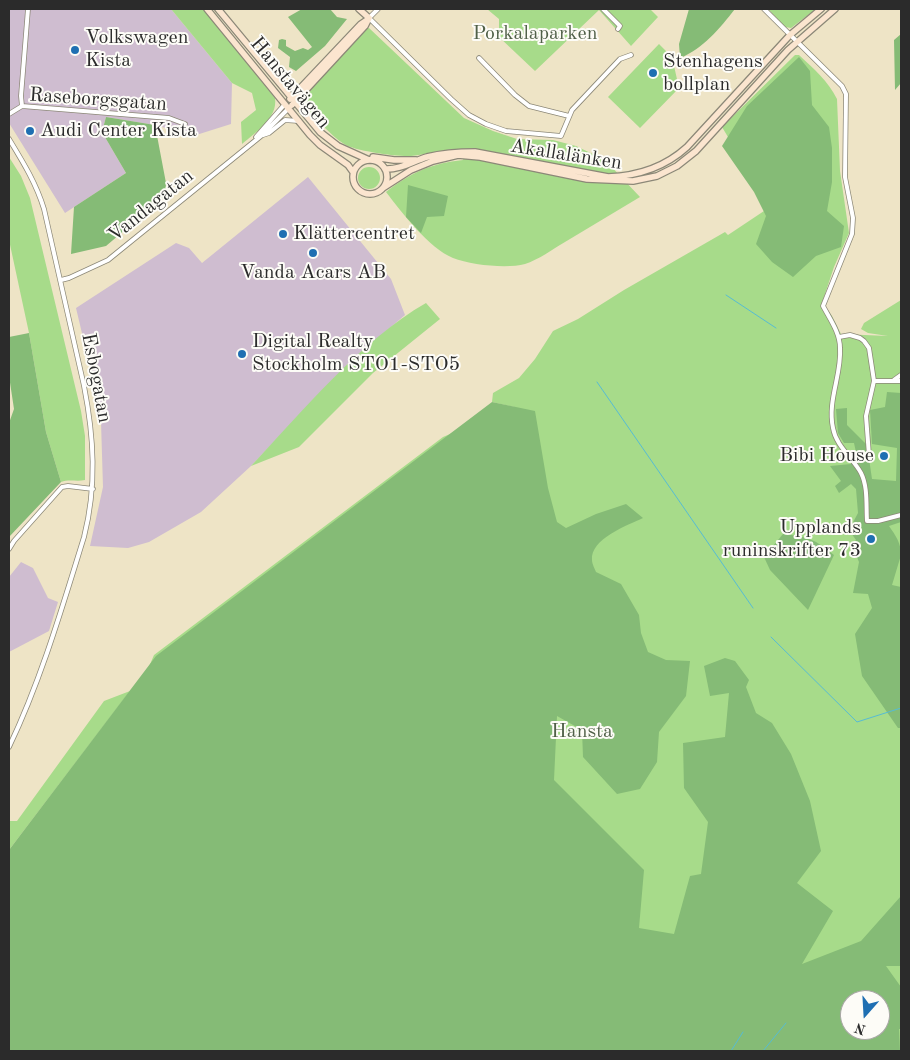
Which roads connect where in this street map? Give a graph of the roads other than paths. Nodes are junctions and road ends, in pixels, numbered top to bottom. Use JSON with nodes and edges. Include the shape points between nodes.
{"nodes":[{"id":1,"x":28,"y":9,"type":"edge"},
{"id":2,"x":207,"y":9,"type":"edge"},
{"id":3,"x":218,"y":9,"type":"edge"},
{"id":4,"x":359,"y":9,"type":"edge"},
{"id":5,"x":378,"y":9,"type":"edge"},
{"id":6,"x":603,"y":9,"type":"edge"},
{"id":7,"x":764,"y":9,"type":"edge"},
{"id":8,"x":821,"y":9,"type":"edge"},
{"id":9,"x":835,"y":9,"type":"edge"},
{"id":10,"x":369,"y":18,"type":"junction"},
{"id":11,"x":618,"y":29,"type":"dead end"},
{"id":12,"x":790,"y":35,"type":"junction"},
{"id":13,"x":797,"y":42,"type":"junction"},
{"id":14,"x":631,"y":55,"type":"dead end"},
{"id":15,"x":479,"y":58,"type":"dead end"},
{"id":16,"x":293,"y":100,"type":"junction"},
{"id":17,"x":22,"y":106,"type":"junction"},
{"id":18,"x":287,"y":107,"type":"junction"},
{"id":19,"x":9,"y":114,"type":"edge"},
{"id":20,"x":569,"y":116,"type":"junction"},
{"id":21,"x":299,"y":121,"type":"junction"},
{"id":22,"x":185,"y":124,"type":"dead end"},
{"id":23,"x":261,"y":136,"type":"junction"},
{"id":24,"x":9,"y":140,"type":"edge"},
{"id":25,"x":252,"y":143,"type":"junction"},
{"id":26,"x":359,"y":156,"type":"junction"},
{"id":27,"x":369,"y":160,"type":"junction"},
{"id":28,"x":420,"y":160,"type":"junction"},
{"id":29,"x":385,"y":169,"type":"junction"},
{"id":30,"x":353,"y":172,"type":"junction"},
{"id":31,"x":382,"y":188,"type":"junction"},
{"id":32,"x":61,"y":280,"type":"junction"},
{"id":33,"x":839,"y":337,"type":"junction"},
{"id":34,"x":901,"y":375,"type":"edge"},
{"id":35,"x":894,"y":380,"type":"junction"},
{"id":36,"x":874,"y":381,"type":"junction"},
{"id":37,"x":901,"y":381,"type":"edge"},
{"id":38,"x":869,"y":454,"type":"dead end"},
{"id":39,"x":93,"y":489,"type":"junction"},
{"id":40,"x":901,"y":515,"type":"edge"},
{"id":41,"x":9,"y":549,"type":"edge"},
{"id":42,"x":9,"y":747,"type":"edge"}],
"edges":[{"from":1,"to":17,"type":"street"},
{"from":2,"to":18,"type":"main road","name":"Hanstavägen"},
{"from":3,"to":16,"type":"main road","name":"Hanstavägen"},
{"from":4,"to":10,"type":"main road"},
{"from":5,"to":10,"type":"street"},
{"from":6,"to":11,"type":"street","via":[[620,26]]},
{"from":7,"to":12,"type":"street"},
{"from":8,"to":12,"type":"main road","name":"Akallalänken"},
{"from":9,"to":13,"type":"main road","name":"Akallalänken"},
{"from":10,"to":16,"type":"main road"},
{"from":10,"to":20,"type":"street","via":[[451,99],[469,115],[486,124],[506,131],[561,136]]},
{"from":12,"to":13,"type":"street"},
{"from":12,"to":28,"type":"main road","name":"Akallalänken","via":[[687,147],[649,170],[626,176],[608,176],[476,152],[453,152]]},
{"from":13,"to":31,"type":"main road","name":"Akallalänken","via":[[696,151],[657,176],[633,181],[594,179],[480,157],[458,156],[411,170]]},
{"from":13,"to":33,"type":"street","via":[[842,86],[846,96],[845,177],[854,229],[823,306]]},
{"from":14,"to":20,"type":"street","via":[[620,60]]},
{"from":15,"to":20,"type":"street","via":[[529,106]]},
{"from":16,"to":18,"type":"main road"},
{"from":16,"to":26,"type":"main road","name":"Hanstavägen","via":[[328,139]]},
{"from":17,"to":19,"type":"street","name":"Raseborgsgatan"},
{"from":17,"to":22,"type":"street","name":"Raseborgsgatan","via":[[169,118]]},
{"from":18,"to":21,"type":"main road","name":"Hanstavägen"},
{"from":18,"to":23,"type":"street","name":"Vandagatan"},
{"from":18,"to":25,"type":"street","name":"Vandagatan"},
{"from":21,"to":23,"type":"street","name":"Vandagatan","via":[[285,120]]},
{"from":21,"to":30,"type":"main road","name":"Hanstavägen","via":[[320,145]]},
{"from":23,"to":25,"type":"street","name":"Vandagatan"},
{"from":24,"to":32,"type":"street","name":"Esbogatan","via":[[38,192]]},
{"from":25,"to":32,"type":"street","name":"Vandagatan","via":[[108,260]]},
{"from":26,"to":27,"type":"main road","name":"Hanstavägen"},
{"from":26,"to":28,"type":"main road"},
{"from":27,"to":29,"type":"main road","via":[[378,162]]},
{"from":27,"to":30,"type":"main road","via":[[359,163]]},
{"from":28,"to":29,"type":"main road","name":"Akallalänken"},
{"from":29,"to":31,"type":"main road","via":[[387,179]]},
{"from":30,"to":31,"type":"main road","via":[[353,182],[362,193],[375,193]]},
{"from":32,"to":39,"type":"street","name":"Esbogatan","via":[[89,411]]},
{"from":33,"to":36,"type":"street","via":[[855,336],[867,344]]},
{"from":33,"to":40,"type":"street","via":[[840,356],[832,406],[835,436],[864,481],[867,522]]},
{"from":34,"to":35,"type":"street"},
{"from":35,"to":36,"type":"street"},
{"from":35,"to":37,"type":"street"},
{"from":36,"to":38,"type":"street","via":[[866,416]]},
{"from":39,"to":41,"type":"street","via":[[62,487]]},
{"from":39,"to":42,"type":"street","name":"Esbogatan","via":[[84,537],[45,659]]}]}
